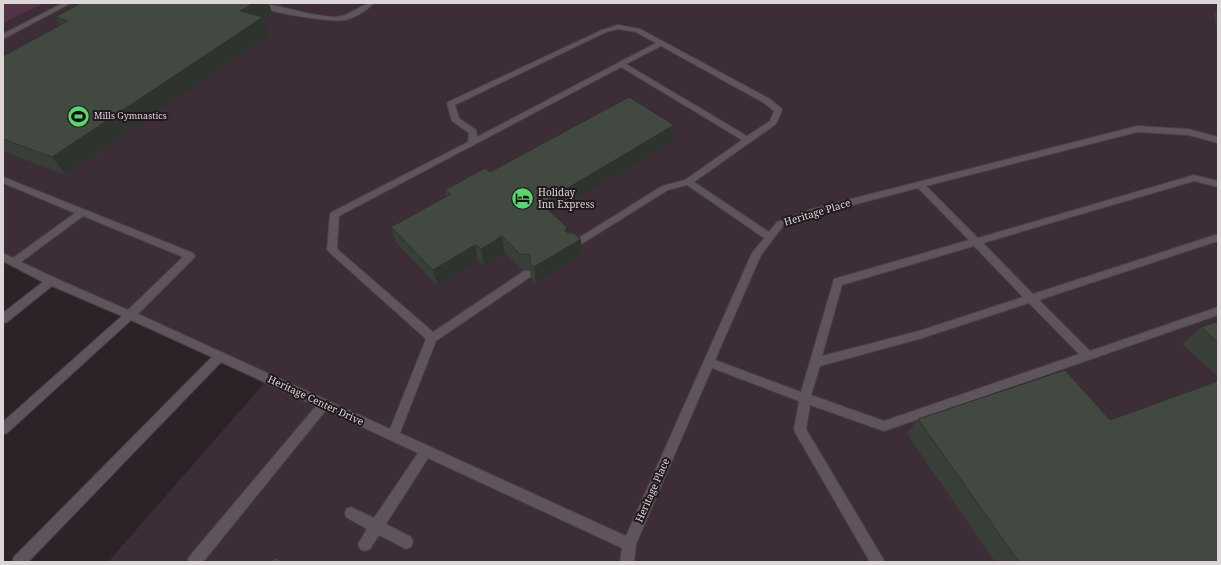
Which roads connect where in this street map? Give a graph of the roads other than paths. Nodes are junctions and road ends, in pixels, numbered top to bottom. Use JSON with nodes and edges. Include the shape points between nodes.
{"nodes":[{"id":1,"x":68,"y":3,"type":"edge"},
{"id":2,"x":253,"y":3,"type":"edge"},
{"id":3,"x":371,"y":3,"type":"edge"},
{"id":4,"x":3,"y":37,"type":"edge"},
{"id":5,"x":661,"y":43,"type":"junction"},
{"id":6,"x":621,"y":64,"type":"junction"},
{"id":7,"x":748,"y":140,"type":"junction"},
{"id":8,"x":1218,"y":140,"type":"edge"},
{"id":9,"x":472,"y":143,"type":"junction"},
{"id":10,"x":3,"y":180,"type":"edge"},
{"id":11,"x":688,"y":182,"type":"junction"},
{"id":12,"x":920,"y":184,"type":"junction"},
{"id":13,"x":1218,"y":184,"type":"edge"},
{"id":14,"x":82,"y":212,"type":"junction"},
{"id":15,"x":770,"y":237,"type":"junction"},
{"id":16,"x":1218,"y":237,"type":"edge"},
{"id":17,"x":976,"y":242,"type":"junction"},
{"id":18,"x":572,"y":246,"type":"edge"},
{"id":19,"x":3,"y":257,"type":"edge"},
{"id":20,"x":14,"y":262,"type":"junction"},
{"id":21,"x":527,"y":274,"type":"edge"},
{"id":22,"x":51,"y":281,"type":"junction"},
{"id":23,"x":1032,"y":298,"type":"junction"},
{"id":24,"x":1218,"y":311,"type":"edge"},
{"id":25,"x":130,"y":315,"type":"junction"},
{"id":26,"x":3,"y":319,"type":"edge"},
{"id":27,"x":432,"y":338,"type":"junction"},
{"id":28,"x":220,"y":356,"type":"junction"},
{"id":29,"x":1088,"y":356,"type":"junction"},
{"id":30,"x":708,"y":362,"type":"junction"},
{"id":31,"x":815,"y":363,"type":"junction"},
{"id":32,"x":805,"y":398,"type":"junction"},
{"id":33,"x":324,"y":404,"type":"junction"},
{"id":34,"x":3,"y":429,"type":"edge"},
{"id":35,"x":393,"y":436,"type":"junction"},
{"id":36,"x":426,"y":451,"type":"junction"},
{"id":37,"x":351,"y":513,"type":"dead end"},
{"id":38,"x":376,"y":527,"type":"junction"},
{"id":39,"x":406,"y":542,"type":"dead end"},
{"id":40,"x":364,"y":544,"type":"dead end"},
{"id":41,"x":629,"y":544,"type":"junction"},
{"id":42,"x":19,"y":562,"type":"edge"},
{"id":43,"x":194,"y":562,"type":"edge"},
{"id":44,"x":627,"y":562,"type":"edge"},
{"id":45,"x":878,"y":562,"type":"edge"}],
"edges":[{"from":1,"to":4,"type":"street"},
{"from":2,"to":3,"type":"street","via":[[329,18],[344,18]]},
{"from":5,"to":6,"type":"street"},
{"from":5,"to":7,"type":"street","via":[[767,101],[778,110],[773,122]]},
{"from":5,"to":9,"type":"street","via":[[638,30],[618,27],[536,62],[451,104],[455,119],[473,132]]},
{"from":6,"to":7,"type":"street"},
{"from":6,"to":9,"type":"street"},
{"from":7,"to":11,"type":"street"},
{"from":8,"to":12,"type":"street","name":"Heritage Place","via":[[1188,132],[1137,129]]},
{"from":9,"to":27,"type":"street","via":[[335,214],[332,250]]},
{"from":10,"to":14,"type":"street"},
{"from":11,"to":15,"type":"street"},
{"from":11,"to":18,"type":"street","via":[[665,188]]},
{"from":12,"to":15,"type":"street","name":"Heritage Place","via":[[812,212],[780,224]]},
{"from":12,"to":17,"type":"street"},
{"from":13,"to":17,"type":"street","via":[[1194,178]]},
{"from":14,"to":20,"type":"street"},
{"from":14,"to":25,"type":"street","via":[[190,256]]},
{"from":15,"to":30,"type":"street","name":"Heritage Place","via":[[757,253]]},
{"from":16,"to":23,"type":"street"},
{"from":17,"to":23,"type":"street"},
{"from":17,"to":31,"type":"street","via":[[838,282]]},
{"from":19,"to":20,"type":"street","name":"Heritage Center Drive"},
{"from":20,"to":22,"type":"street","name":"Heritage Center Drive"},
{"from":21,"to":27,"type":"street"},
{"from":22,"to":25,"type":"street","name":"Heritage Center Drive"},
{"from":22,"to":26,"type":"street"},
{"from":23,"to":29,"type":"street"},
{"from":23,"to":31,"type":"street","via":[[919,335]]},
{"from":24,"to":29,"type":"street"},
{"from":25,"to":28,"type":"street","name":"Heritage Center Drive"},
{"from":25,"to":34,"type":"street"},
{"from":27,"to":35,"type":"street"},
{"from":28,"to":33,"type":"street","name":"Heritage Center Drive"},
{"from":28,"to":42,"type":"street"},
{"from":29,"to":32,"type":"street","via":[[884,426]]},
{"from":30,"to":32,"type":"street"},
{"from":30,"to":41,"type":"street","name":"Heritage Place"},
{"from":31,"to":32,"type":"street"},
{"from":32,"to":45,"type":"street","via":[[800,430]]},
{"from":33,"to":35,"type":"street","name":"Heritage Center Drive"},
{"from":33,"to":43,"type":"street"},
{"from":35,"to":36,"type":"street","name":"Heritage Center Drive"},
{"from":36,"to":38,"type":"street"},
{"from":36,"to":41,"type":"street","name":"Heritage Center Drive"},
{"from":37,"to":38,"type":"street"},
{"from":38,"to":39,"type":"street"},
{"from":38,"to":40,"type":"street"},
{"from":41,"to":44,"type":"street","name":"Heritage Place"}]}
